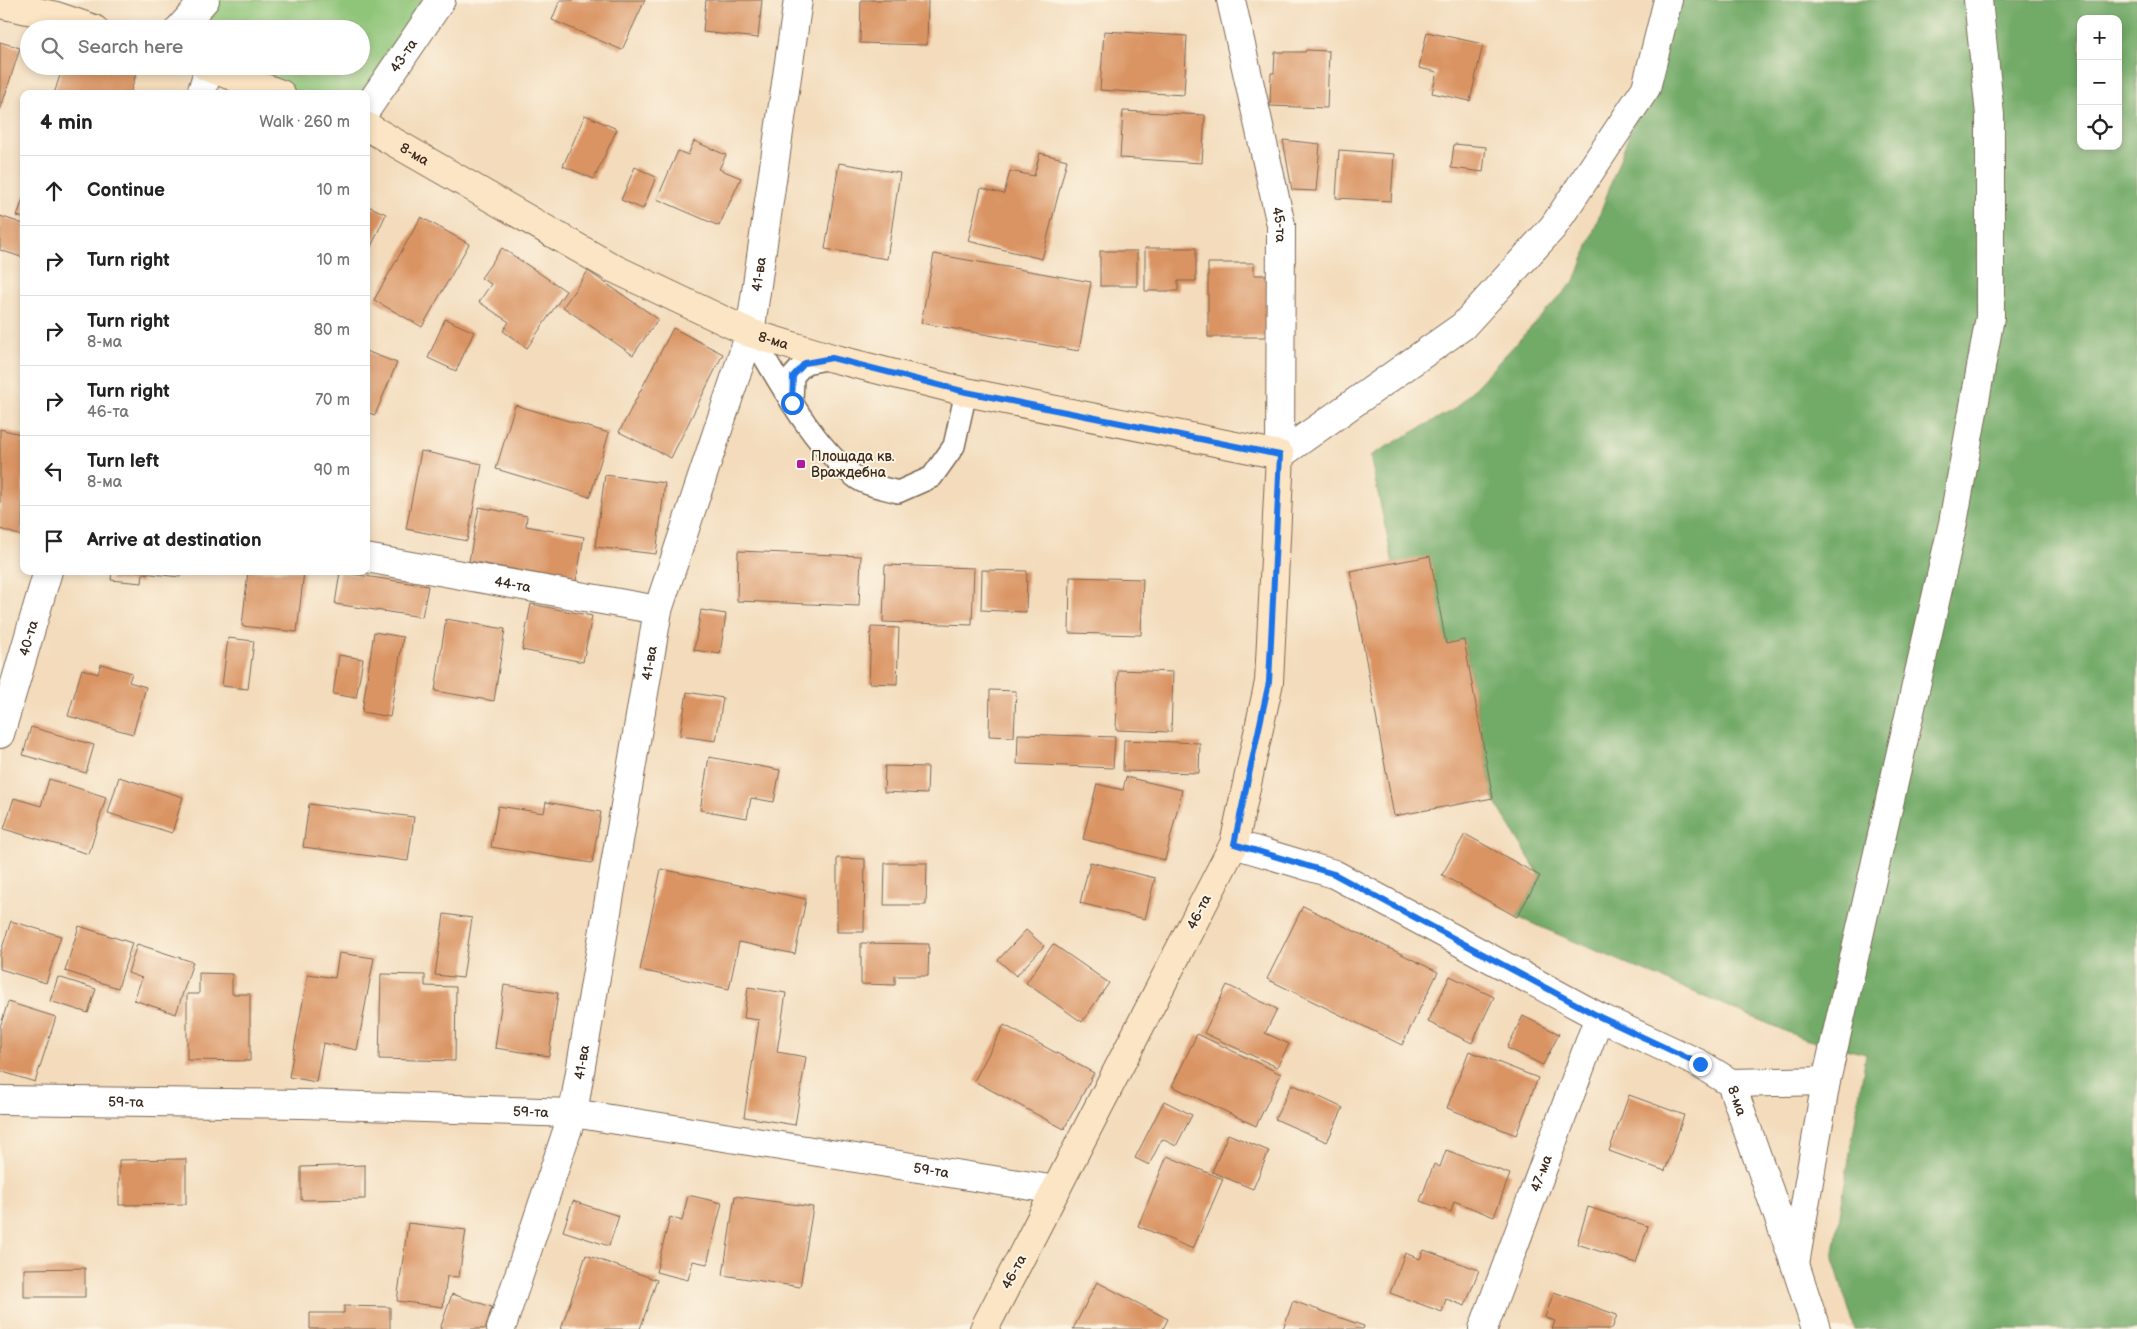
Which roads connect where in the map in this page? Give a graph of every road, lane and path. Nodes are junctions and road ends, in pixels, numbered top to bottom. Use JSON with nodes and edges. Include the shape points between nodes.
{"nodes":[{"id":1,"x":205,"y":0,"type":"edge"},
{"id":2,"x":441,"y":0,"type":"edge"},
{"id":3,"x":798,"y":0,"type":"edge"},
{"id":4,"x":1231,"y":0,"type":"edge"},
{"id":5,"x":1668,"y":0,"type":"edge"},
{"id":6,"x":1978,"y":0,"type":"edge"},
{"id":7,"x":0,"y":4,"type":"edge"},
{"id":8,"x":68,"y":20,"type":"edge"},
{"id":9,"x":187,"y":20,"type":"edge"},
{"id":10,"x":205,"y":75,"type":"edge"},
{"id":11,"x":229,"y":75,"type":"edge"},
{"id":12,"x":202,"y":90,"type":"edge"},
{"id":13,"x":270,"y":90,"type":"edge"},
{"id":14,"x":370,"y":104,"type":"edge"},
{"id":15,"x":370,"y":128,"type":"edge"},
{"id":16,"x":750,"y":333,"type":"junction"},
{"id":17,"x":832,"y":358,"type":"junction"},
{"id":18,"x":966,"y":392,"type":"junction"},
{"id":19,"x":792,"y":403,"type":"junction"},
{"id":20,"x":1280,"y":455,"type":"junction"},
{"id":21,"x":370,"y":559,"type":"edge"},
{"id":22,"x":47,"y":575,"type":"edge"},
{"id":23,"x":658,"y":610,"type":"junction"},
{"id":24,"x":0,"y":734,"type":"edge"},
{"id":25,"x":1234,"y":844,"type":"junction"},
{"id":26,"x":1600,"y":1017,"type":"junction"},
{"id":27,"x":1826,"y":1081,"type":"junction"},
{"id":28,"x":1731,"y":1083,"type":"junction"},
{"id":29,"x":0,"y":1100,"type":"edge"},
{"id":30,"x":573,"y":1113,"type":"junction"},
{"id":31,"x":1056,"y":1190,"type":"junction"},
{"id":32,"x":1795,"y":1264,"type":"junction"},
{"id":33,"x":501,"y":1329,"type":"edge"},
{"id":34,"x":984,"y":1329,"type":"edge"},
{"id":35,"x":1483,"y":1329,"type":"edge"},
{"id":36,"x":1816,"y":1329,"type":"edge"}],
"edges":[{"from":1,"to":9,"type":"street"},
{"from":2,"to":14,"type":"street","name":"43-та"},
{"from":3,"to":16,"type":"street","name":"41-ва"},
{"from":4,"to":20,"type":"street","name":"45-та","via":[[1280,225]]},
{"from":5,"to":20,"type":"street","via":[[1646,88],[1552,227],[1463,326]]},
{"from":6,"to":27,"type":"street","via":[[1990,115],[1990,317],[1952,524]]},
{"from":7,"to":8,"type":"street"},
{"from":10,"to":12,"type":"street"},
{"from":11,"to":13,"type":"street"},
{"from":15,"to":16,"type":"street","name":"8-ма","via":[[613,268]]},
{"from":16,"to":17,"type":"street","name":"8-ма"},
{"from":16,"to":19,"type":"lane"},
{"from":16,"to":23,"type":"street","name":"41-ва"},
{"from":17,"to":18,"type":"street","name":"8-ма"},
{"from":17,"to":19,"type":"lane","via":[[805,363],[793,376]]},
{"from":18,"to":19,"type":"lane","via":[[954,446],[932,477],[898,492],[859,480],[830,455]]},
{"from":18,"to":20,"type":"street","name":"8-ма"},
{"from":20,"to":25,"type":"street","name":"46-та","via":[[1269,682]]},
{"from":21,"to":23,"type":"street","name":"44-та"},
{"from":22,"to":24,"type":"street","name":"40-та"},
{"from":23,"to":30,"type":"street","name":"41-ва"},
{"from":25,"to":26,"type":"street","name":"8-ма","via":[[1334,874]]},
{"from":25,"to":31,"type":"street","name":"46-та"},
{"from":26,"to":28,"type":"street","name":"8-ма","via":[[1700,1064]]},
{"from":26,"to":35,"type":"street","name":"47-ма"},
{"from":27,"to":28,"type":"street"},
{"from":27,"to":32,"type":"street"},
{"from":28,"to":32,"type":"street","name":"8-ма"},
{"from":29,"to":30,"type":"street","name":"59-та","via":[[303,1104]]},
{"from":30,"to":31,"type":"street","name":"59-та"},
{"from":30,"to":33,"type":"street","name":"41-ва"},
{"from":31,"to":34,"type":"street","name":"46-та"},
{"from":32,"to":36,"type":"street","name":"8-ма"}]}
